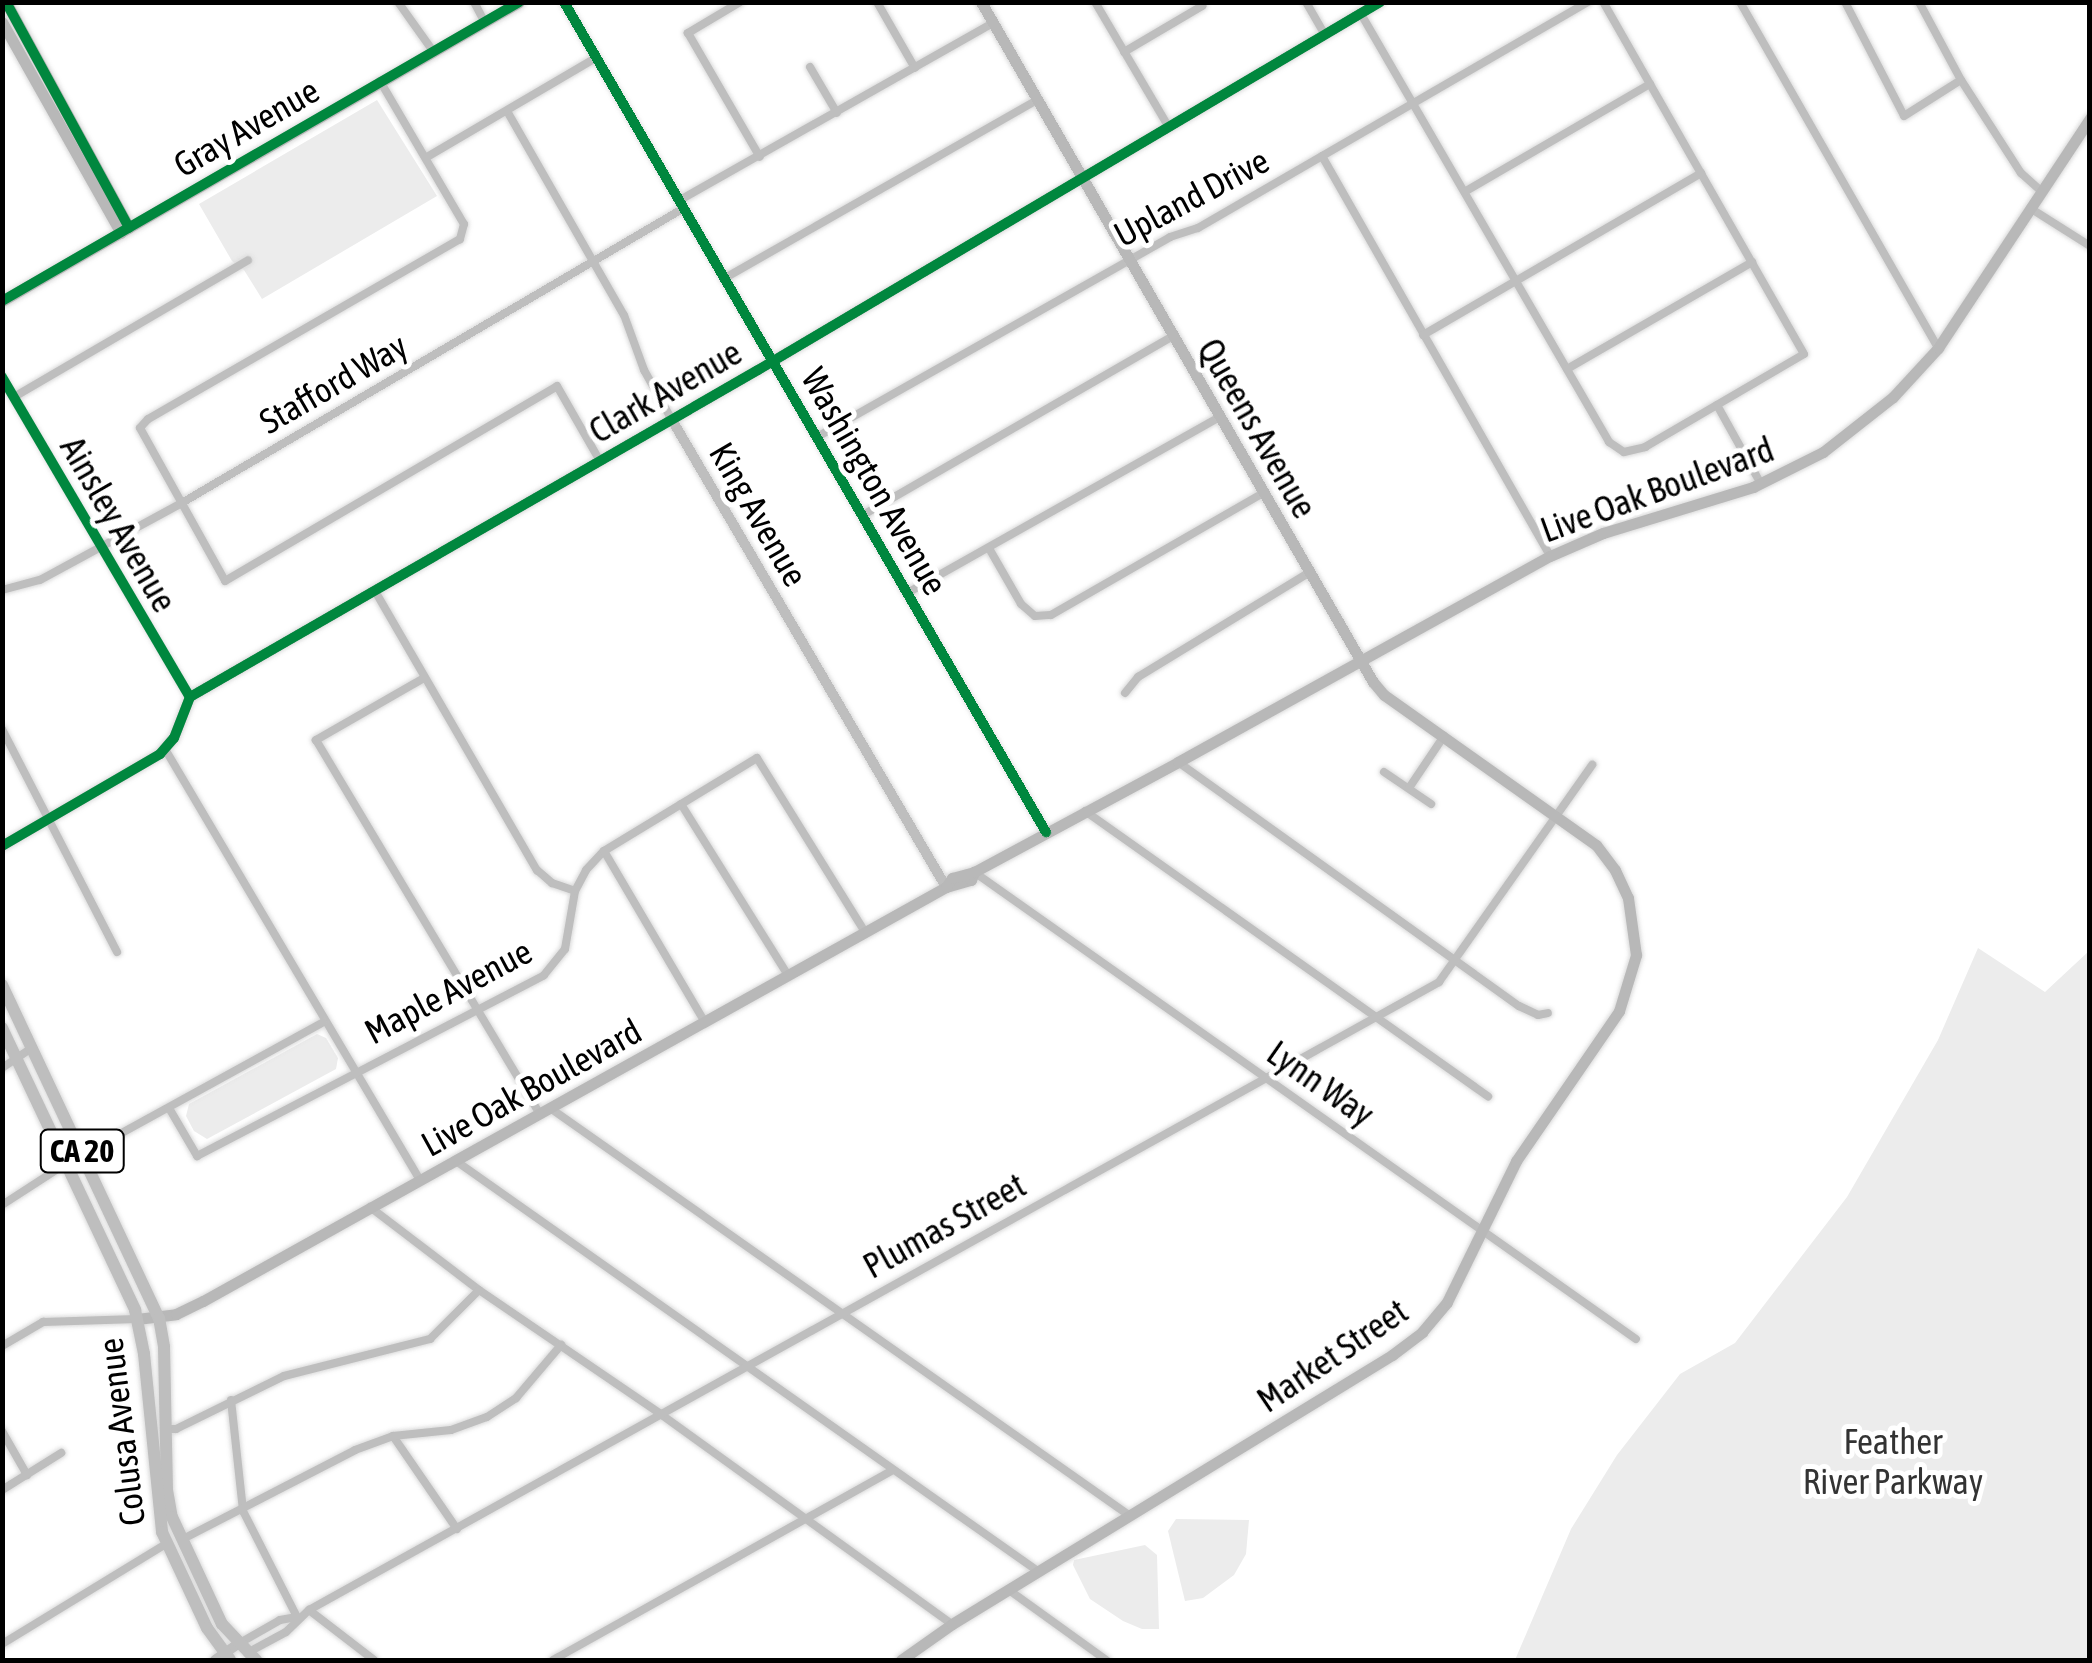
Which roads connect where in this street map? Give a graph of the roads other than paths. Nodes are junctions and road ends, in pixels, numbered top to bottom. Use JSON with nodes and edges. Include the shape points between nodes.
{"nodes":[{"id":1,"x":6,"y":2,"type":"edge"},
{"id":2,"x":398,"y":2,"type":"edge"},
{"id":3,"x":474,"y":2,"type":"edge"},
{"id":4,"x":519,"y":2,"type":"edge"},
{"id":5,"x":564,"y":2,"type":"edge"},
{"id":6,"x":740,"y":2,"type":"edge"},
{"id":7,"x":877,"y":2,"type":"edge"},
{"id":8,"x":982,"y":2,"type":"edge"},
{"id":9,"x":1095,"y":2,"type":"edge"},
{"id":10,"x":1200,"y":2,"type":"edge"},
{"id":11,"x":1306,"y":2,"type":"edge"},
{"id":12,"x":1380,"y":2,"type":"edge"},
{"id":13,"x":1588,"y":2,"type":"edge"},
{"id":14,"x":1603,"y":2,"type":"edge"},
{"id":15,"x":1740,"y":2,"type":"edge"},
{"id":16,"x":1845,"y":2,"type":"edge"},
{"id":17,"x":1919,"y":2,"type":"edge"},
{"id":18,"x":503,"y":6,"type":"edge"},
{"id":19,"x":1361,"y":14,"type":"junction"},
{"id":20,"x":484,"y":21,"type":"junction"},
{"id":21,"x":2,"y":22,"type":"edge"},
{"id":22,"x":993,"y":23,"type":"junction"},
{"id":23,"x":1325,"y":35,"type":"junction"},
{"id":24,"x":433,"y":51,"type":"junction"},
{"id":25,"x":1124,"y":52,"type":"junction"},
{"id":26,"x":596,"y":58,"type":"junction"},
{"id":27,"x":810,"y":66,"type":"dead end"},
{"id":28,"x":915,"y":68,"type":"junction"},
{"id":29,"x":1961,"y":80,"type":"junction"},
{"id":30,"x":380,"y":82,"type":"junction"},
{"id":31,"x":1650,"y":84,"type":"junction"},
{"id":32,"x":1037,"y":100,"type":"junction"},
{"id":33,"x":1415,"y":103,"type":"junction"},
{"id":34,"x":507,"y":110,"type":"junction"},
{"id":35,"x":837,"y":113,"type":"junction"},
{"id":36,"x":2090,"y":118,"type":"edge"},
{"id":37,"x":1168,"y":126,"type":"junction"},
{"id":38,"x":1322,"y":156,"type":"junction"},
{"id":39,"x":426,"y":157,"type":"junction"},
{"id":40,"x":760,"y":157,"type":"junction"},
{"id":41,"x":1701,"y":173,"type":"junction"},
{"id":42,"x":1082,"y":180,"type":"junction"},
{"id":43,"x":1466,"y":191,"type":"junction"},
{"id":44,"x":2041,"y":191,"type":"junction"},
{"id":45,"x":682,"y":204,"type":"junction"},
{"id":46,"x":2030,"y":208,"type":"junction"},
{"id":47,"x":125,"y":230,"type":"junction"},
{"id":48,"x":2090,"y":246,"type":"edge"},
{"id":49,"x":248,"y":260,"type":"dead end"},
{"id":50,"x":1130,"y":261,"type":"junction"},
{"id":51,"x":594,"y":262,"type":"junction"},
{"id":52,"x":1752,"y":262,"type":"junction"},
{"id":53,"x":725,"y":278,"type":"junction"},
{"id":54,"x":1516,"y":280,"type":"junction"},
{"id":55,"x":2,"y":302,"type":"edge"},
{"id":56,"x":1423,"y":335,"type":"junction"},
{"id":57,"x":1173,"y":336,"type":"junction"},
{"id":58,"x":1938,"y":348,"type":"junction"},
{"id":59,"x":772,"y":360,"type":"junction"},
{"id":60,"x":1567,"y":368,"type":"junction"},
{"id":61,"x":2,"y":377,"type":"edge"},
{"id":62,"x":14,"y":397,"type":"junction"},
{"id":63,"x":1718,"y":405,"type":"junction"},
{"id":64,"x":1219,"y":417,"type":"junction"},
{"id":65,"x":672,"y":420,"type":"junction"},
{"id":66,"x":817,"y":437,"type":"junction"},
{"id":67,"x":600,"y":461,"type":"junction"},
{"id":68,"x":1761,"y":484,"type":"junction"},
{"id":69,"x":1263,"y":494,"type":"junction"},
{"id":70,"x":180,"y":504,"type":"junction"},
{"id":71,"x":863,"y":516,"type":"junction"},
{"id":72,"x":101,"y":547,"type":"junction"},
{"id":73,"x":990,"y":550,"type":"junction"},
{"id":74,"x":1550,"y":556,"type":"junction"},
{"id":75,"x":1310,"y":572,"type":"junction"},
{"id":76,"x":2,"y":590,"type":"edge"},
{"id":77,"x":376,"y":592,"type":"junction"},
{"id":78,"x":909,"y":592,"type":"junction"},
{"id":79,"x":1361,"y":660,"type":"junction"},
{"id":80,"x":424,"y":678,"type":"junction"},
{"id":81,"x":1125,"y":692,"type":"dead end"},
{"id":82,"x":190,"y":698,"type":"junction"},
{"id":83,"x":2,"y":729,"type":"edge"},
{"id":84,"x":1444,"y":736,"type":"junction"},
{"id":85,"x":165,"y":749,"type":"junction"},
{"id":86,"x":1178,"y":762,"type":"junction"},
{"id":87,"x":1592,"y":765,"type":"dead end"},
{"id":88,"x":1384,"y":772,"type":"dead end"},
{"id":89,"x":1409,"y":788,"type":"junction"},
{"id":90,"x":681,"y":804,"type":"junction"},
{"id":91,"x":1431,"y":804,"type":"dead end"},
{"id":92,"x":1085,"y":812,"type":"junction"},
{"id":93,"x":1558,"y":814,"type":"junction"},
{"id":94,"x":50,"y":817,"type":"junction"},
{"id":95,"x":1046,"y":832,"type":"junction"},
{"id":96,"x":2,"y":846,"type":"edge"},
{"id":97,"x":604,"y":850,"type":"junction"},
{"id":98,"x":974,"y":872,"type":"junction"},
{"id":99,"x":946,"y":887,"type":"junction"},
{"id":100,"x":574,"y":891,"type":"junction"},
{"id":101,"x":866,"y":932,"type":"junction"},
{"id":102,"x":117,"y":952,"type":"dead end"},
{"id":103,"x":1458,"y":960,"type":"junction"},
{"id":104,"x":788,"y":975,"type":"junction"},
{"id":105,"x":2,"y":986,"type":"edge"},
{"id":106,"x":478,"y":1010,"type":"junction"},
{"id":107,"x":1548,"y":1013,"type":"dead end"},
{"id":108,"x":1378,"y":1016,"type":"junction"},
{"id":109,"x":324,"y":1022,"type":"junction"},
{"id":110,"x":704,"y":1022,"type":"junction"},
{"id":111,"x":2,"y":1028,"type":"edge"},
{"id":112,"x":33,"y":1048,"type":"junction"},
{"id":113,"x":17,"y":1058,"type":"junction"},
{"id":114,"x":2,"y":1068,"type":"edge"},
{"id":115,"x":354,"y":1072,"type":"junction"},
{"id":116,"x":1267,"y":1078,"type":"junction"},
{"id":117,"x":1488,"y":1096,"type":"dead end"},
{"id":118,"x":170,"y":1108,"type":"junction"},
{"id":119,"x":545,"y":1110,"type":"junction"},
{"id":120,"x":84,"y":1154,"type":"junction"},
{"id":121,"x":456,"y":1161,"type":"junction"},
{"id":122,"x":67,"y":1163,"type":"junction"},
{"id":123,"x":420,"y":1180,"type":"junction"},
{"id":124,"x":2,"y":1205,"type":"edge"},
{"id":125,"x":370,"y":1207,"type":"junction"},
{"id":126,"x":1484,"y":1232,"type":"junction"},
{"id":127,"x":479,"y":1290,"type":"junction"},
{"id":128,"x":842,"y":1312,"type":"junction"},
{"id":129,"x":159,"y":1318,"type":"junction"},
{"id":130,"x":138,"y":1319,"type":"junction"},
{"id":131,"x":1636,"y":1340,"type":"dead end"},
{"id":132,"x":561,"y":1345,"type":"junction"},
{"id":133,"x":2,"y":1346,"type":"edge"},
{"id":134,"x":746,"y":1366,"type":"junction"},
{"id":135,"x":232,"y":1400,"type":"junction"},
{"id":136,"x":662,"y":1415,"type":"junction"},
{"id":137,"x":150,"y":1417,"type":"junction"},
{"id":138,"x":166,"y":1430,"type":"junction"},
{"id":139,"x":2,"y":1432,"type":"edge"},
{"id":140,"x":393,"y":1436,"type":"junction"},
{"id":141,"x":61,"y":1453,"type":"dead end"},
{"id":142,"x":893,"y":1470,"type":"junction"},
{"id":143,"x":27,"y":1474,"type":"junction"},
{"id":144,"x":2,"y":1490,"type":"edge"},
{"id":145,"x":243,"y":1511,"type":"junction"},
{"id":146,"x":1130,"y":1516,"type":"junction"},
{"id":147,"x":806,"y":1521,"type":"junction"},
{"id":148,"x":457,"y":1529,"type":"junction"},
{"id":149,"x":181,"y":1540,"type":"junction"},
{"id":150,"x":166,"y":1544,"type":"junction"},
{"id":151,"x":1039,"y":1572,"type":"junction"},
{"id":152,"x":1009,"y":1590,"type":"junction"},
{"id":153,"x":310,"y":1610,"type":"junction"},
{"id":154,"x":297,"y":1618,"type":"junction"},
{"id":155,"x":952,"y":1624,"type":"junction"},
{"id":156,"x":2,"y":1644,"type":"edge"},
{"id":157,"x":235,"y":1656,"type":"edge"},
{"id":158,"x":374,"y":1660,"type":"edge"},
{"id":159,"x":553,"y":1660,"type":"edge"},
{"id":160,"x":898,"y":1660,"type":"edge"},
{"id":161,"x":1106,"y":1660,"type":"edge"}],
"edges":[{"from":1,"to":47,"type":"main road"},
{"from":2,"to":24,"type":"street"},
{"from":3,"to":20,"type":"street"},
{"from":4,"to":18,"type":"main road","name":"Gray Avenue"},
{"from":5,"to":26,"type":"street","name":"Washington Avenue"},
{"from":6,"to":40,"type":"street","via":[[688,33]]},
{"from":7,"to":28,"type":"street"},
{"from":8,"to":22,"type":"main road","name":"Queens Avenue"},
{"from":9,"to":25,"type":"street"},
{"from":10,"to":25,"type":"street"},
{"from":11,"to":23,"type":"street"},
{"from":12,"to":19,"type":"street","name":"Clark Avenue"},
{"from":13,"to":33,"type":"street","name":"Upland Drive"},
{"from":14,"to":31,"type":"street"},
{"from":15,"to":58,"type":"street"},
{"from":16,"to":29,"type":"street","via":[[1904,116]]},
{"from":17,"to":29,"type":"street"},
{"from":18,"to":20,"type":"main road","name":"Gray Avenue"},
{"from":19,"to":23,"type":"street","name":"Clark Avenue"},
{"from":19,"to":33,"type":"street"},
{"from":20,"to":24,"type":"main road","name":"Gray Avenue"},
{"from":21,"to":47,"type":"main road"},
{"from":22,"to":28,"type":"street","name":"Stafford Way"},
{"from":22,"to":32,"type":"main road","name":"Queens Avenue"},
{"from":23,"to":37,"type":"street","name":"Clark Avenue"},
{"from":24,"to":30,"type":"main road","name":"Gray Avenue"},
{"from":25,"to":37,"type":"street"},
{"from":26,"to":34,"type":"street"},
{"from":26,"to":45,"type":"street","name":"Washington Avenue"},
{"from":27,"to":35,"type":"street"},
{"from":28,"to":35,"type":"street","name":"Stafford Way"},
{"from":29,"to":44,"type":"street","via":[[2021,173]]},
{"from":30,"to":39,"type":"street"},
{"from":30,"to":47,"type":"main road","name":"Gray Avenue"},
{"from":31,"to":41,"type":"street"},
{"from":31,"to":43,"type":"street"},
{"from":32,"to":42,"type":"main road","name":"Queens Avenue"},
{"from":32,"to":53,"type":"street"},
{"from":33,"to":38,"type":"street","name":"Upland Drive"},
{"from":33,"to":43,"type":"street"},
{"from":34,"to":39,"type":"street"},
{"from":34,"to":51,"type":"street","name":"King Avenue"},
{"from":35,"to":40,"type":"street","name":"Stafford Way"},
{"from":36,"to":44,"type":"main road","name":"Live Oak Boulevard"},
{"from":37,"to":42,"type":"street","name":"Clark Avenue"},
{"from":38,"to":50,"type":"street","name":"Upland Drive"},
{"from":38,"to":56,"type":"street"},
{"from":39,"to":70,"type":"street","via":[[464,224],[460,239],[140,428]]},
{"from":40,"to":45,"type":"street","name":"Stafford Way"},
{"from":41,"to":52,"type":"street"},
{"from":41,"to":54,"type":"street"},
{"from":42,"to":50,"type":"main road","name":"Queens Avenue"},
{"from":42,"to":59,"type":"street","name":"Clark Avenue"},
{"from":43,"to":54,"type":"street"},
{"from":44,"to":46,"type":"main road","name":"Live Oak Boulevard"},
{"from":45,"to":51,"type":"street","name":"Stafford Way"},
{"from":45,"to":53,"type":"street","name":"Washington Avenue"},
{"from":46,"to":48,"type":"street"},
{"from":46,"to":58,"type":"main road","name":"Live Oak Boulevard"},
{"from":47,"to":55,"type":"main road","name":"Gray Avenue"},
{"from":49,"to":62,"type":"street"},
{"from":50,"to":57,"type":"main road","name":"Queens Avenue"},
{"from":50,"to":66,"type":"street","name":"Upland Drive"},
{"from":51,"to":65,"type":"street","name":"King Avenue"},
{"from":51,"to":70,"type":"street","name":"Stafford Way"},
{"from":52,"to":60,"type":"street"},
{"from":52,"to":63,"type":"street","via":[[1804,354]]},
{"from":53,"to":59,"type":"street","name":"Washington Avenue"},
{"from":54,"to":56,"type":"street"},
{"from":54,"to":60,"type":"street"},
{"from":56,"to":74,"type":"street"},
{"from":57,"to":64,"type":"main road","name":"Queens Avenue"},
{"from":57,"to":71,"type":"street"},
{"from":58,"to":68,"type":"main road","name":"Live Oak Boulevard","via":[[1865,422]]},
{"from":59,"to":65,"type":"street","name":"Clark Avenue"},
{"from":59,"to":66,"type":"street","name":"Washington Avenue"},
{"from":60,"to":63,"type":"street","via":[[1609,442],[1624,452]]},
{"from":61,"to":62,"type":"street","name":"Ainsley Avenue"},
{"from":62,"to":72,"type":"street","name":"Ainsley Avenue"},
{"from":63,"to":68,"type":"street"},
{"from":64,"to":69,"type":"main road","name":"Queens Avenue"},
{"from":64,"to":73,"type":"street"},
{"from":65,"to":67,"type":"street","name":"Clark Avenue"},
{"from":65,"to":99,"type":"street","name":"King Avenue"},
{"from":66,"to":71,"type":"street","name":"Washington Avenue"},
{"from":67,"to":70,"type":"street","via":[[557,386],[225,581]]},
{"from":67,"to":77,"type":"street","name":"Clark Avenue"},
{"from":68,"to":74,"type":"main road","name":"Live Oak Boulevard"},
{"from":69,"to":73,"type":"street","via":[[1052,616],[1035,616],[1021,604]]},
{"from":69,"to":75,"type":"main road","name":"Queens Avenue"},
{"from":70,"to":72,"type":"street","name":"Stafford Way"},
{"from":71,"to":78,"type":"street","name":"Washington Avenue"},
{"from":72,"to":76,"type":"street","name":"Stafford Way","via":[[40,580]]},
{"from":72,"to":82,"type":"street","name":"Ainsley Avenue"},
{"from":73,"to":78,"type":"street"},
{"from":74,"to":79,"type":"main road","name":"Live Oak Boulevard"},
{"from":75,"to":79,"type":"main road","name":"Queens Avenue"},
{"from":75,"to":81,"type":"street","via":[[1138,677]]},
{"from":77,"to":80,"type":"street"},
{"from":77,"to":82,"type":"street","name":"Clark Avenue"},
{"from":78,"to":95,"type":"street","name":"Washington Avenue"},
{"from":79,"to":84,"type":"main road","name":"Queens Avenue","via":[[1378,689]]},
{"from":79,"to":86,"type":"main road","name":"Live Oak Boulevard"},
{"from":80,"to":100,"type":"street","via":[[537,870]]},
{"from":80,"to":106,"type":"street","via":[[316,740]]},
{"from":82,"to":85,"type":"street"},
{"from":83,"to":94,"type":"street"},
{"from":84,"to":89,"type":"street"},
{"from":84,"to":93,"type":"main road","name":"Queens Avenue"},
{"from":85,"to":94,"type":"street"},
{"from":85,"to":109,"type":"street"},
{"from":86,"to":92,"type":"main road","name":"Live Oak Boulevard"},
{"from":86,"to":103,"type":"street"},
{"from":87,"to":93,"type":"street","name":"Plumas Street"},
{"from":88,"to":89,"type":"street"},
{"from":89,"to":91,"type":"street"},
{"from":90,"to":97,"type":"street","name":"Maple Avenue"},
{"from":90,"to":101,"type":"street","name":"Maple Avenue","via":[[757,758]]},
{"from":90,"to":104,"type":"street"},
{"from":92,"to":95,"type":"main road","name":"Live Oak Boulevard"},
{"from":92,"to":108,"type":"street"},
{"from":93,"to":103,"type":"street","name":"Plumas Street"},
{"from":93,"to":126,"type":"main road","name":"Market Street","via":[[1596,845],[1623,884],[1635,936],[1633,973],[1619,1012],[1516,1162]]},
{"from":94,"to":96,"type":"street"},
{"from":94,"to":102,"type":"street"},
{"from":95,"to":98,"type":"main road","name":"Live Oak Boulevard"},
{"from":97,"to":100,"type":"street","name":"Maple Avenue"},
{"from":97,"to":110,"type":"street"},
{"from":98,"to":99,"type":"main road","name":"Live Oak Boulevard","via":[[970,880]]},
{"from":98,"to":116,"type":"street","name":"Lynn Way"},
{"from":99,"to":101,"type":"main road","name":"Live Oak Boulevard"},
{"from":100,"to":106,"type":"street","name":"Maple Avenue","via":[[570,930],[557,963]]},
{"from":101,"to":104,"type":"main road","name":"Live Oak Boulevard"},
{"from":103,"to":107,"type":"street","via":[[1518,1006]]},
{"from":103,"to":108,"type":"street","name":"Plumas Street","via":[[1440,982]]},
{"from":104,"to":110,"type":"main road","name":"Live Oak Boulevard"},
{"from":105,"to":112,"type":"highway","name":"Colusa Avenue","number":"CA 20"},
{"from":106,"to":115,"type":"street","name":"Maple Avenue"},
{"from":106,"to":119,"type":"street"},
{"from":108,"to":116,"type":"street","name":"Plumas Street"},
{"from":108,"to":117,"type":"street"},
{"from":109,"to":115,"type":"street"},
{"from":109,"to":118,"type":"street"},
{"from":110,"to":119,"type":"main road","name":"Live Oak Boulevard"},
{"from":111,"to":113,"type":"highway","name":"Colusa Avenue","number":"CA 20"},
{"from":112,"to":113,"type":"street"},
{"from":112,"to":120,"type":"highway","name":"Colusa Avenue","number":"CA 20"},
{"from":113,"to":114,"type":"street"},
{"from":113,"to":122,"type":"highway","name":"Colusa Avenue","number":"CA 20"},
{"from":115,"to":118,"type":"street","name":"Maple Avenue","via":[[197,1156]]},
{"from":115,"to":123,"type":"street"},
{"from":116,"to":126,"type":"street","name":"Lynn Way"},
{"from":116,"to":128,"type":"street","name":"Plumas Street"},
{"from":118,"to":120,"type":"street"},
{"from":119,"to":121,"type":"main road","name":"Live Oak Boulevard"},
{"from":119,"to":128,"type":"street"},
{"from":120,"to":122,"type":"street"},
{"from":120,"to":129,"type":"highway","name":"Colusa Avenue","number":"CA 20"},
{"from":121,"to":123,"type":"main road","name":"Live Oak Boulevard"},
{"from":121,"to":134,"type":"street"},
{"from":122,"to":124,"type":"street"},
{"from":122,"to":130,"type":"highway","name":"Colusa Avenue","number":"CA 20"},
{"from":123,"to":125,"type":"main road","name":"Live Oak Boulevard"},
{"from":125,"to":127,"type":"street"},
{"from":125,"to":129,"type":"main road","name":"Live Oak Boulevard","via":[[203,1301]]},
{"from":126,"to":131,"type":"street","name":"Lynn Way"},
{"from":126,"to":146,"type":"main road","name":"Market Street","via":[[1443,1309],[1410,1342]]},
{"from":127,"to":132,"type":"street"},
{"from":127,"to":135,"type":"street","via":[[430,1339],[284,1376]]},
{"from":128,"to":134,"type":"street","name":"Plumas Street"},
{"from":128,"to":146,"type":"street"},
{"from":129,"to":130,"type":"main road","name":"Live Oak Boulevard"},
{"from":129,"to":138,"type":"highway","name":"Colusa Avenue","number":"CA 20"},
{"from":130,"to":133,"type":"street","via":[[43,1322]]},
{"from":130,"to":137,"type":"highway","name":"Colusa Avenue","number":"CA 20"},
{"from":132,"to":136,"type":"street"},
{"from":132,"to":140,"type":"street","via":[[516,1398],[487,1416],[450,1430]]},
{"from":134,"to":136,"type":"street","name":"Plumas Street"},
{"from":134,"to":142,"type":"street"},
{"from":135,"to":138,"type":"street"},
{"from":135,"to":145,"type":"street"},
{"from":136,"to":147,"type":"street"},
{"from":136,"to":148,"type":"street","name":"Plumas Street"},
{"from":137,"to":138,"type":"highway"},
{"from":137,"to":150,"type":"highway","name":"Colusa Avenue","number":"CA 20","via":[[156,1505]]},
{"from":138,"to":149,"type":"highway","name":"Colusa Avenue","number":"CA 20","via":[[168,1497]]},
{"from":139,"to":143,"type":"street"},
{"from":140,"to":145,"type":"street"},
{"from":140,"to":148,"type":"street"},
{"from":141,"to":143,"type":"street"},
{"from":142,"to":147,"type":"street"},
{"from":142,"to":151,"type":"street"},
{"from":143,"to":144,"type":"street"},
{"from":145,"to":149,"type":"street"},
{"from":145,"to":154,"type":"street"},
{"from":146,"to":151,"type":"main road","name":"Market Street"},
{"from":147,"to":155,"type":"street"},
{"from":147,"to":159,"type":"street"},
{"from":148,"to":153,"type":"street","name":"Plumas Street"},
{"from":149,"to":157,"type":"highway","name":"Colusa Avenue","number":"CA 20"},
{"from":150,"to":156,"type":"street"},
{"from":150,"to":157,"type":"highway","name":"Colusa Avenue","number":"CA 20"},
{"from":151,"to":152,"type":"main road","name":"Market Street"},
{"from":152,"to":155,"type":"main road","name":"Market Street"},
{"from":152,"to":161,"type":"street"},
{"from":153,"to":154,"type":"street","name":"Plumas Street"},
{"from":153,"to":158,"type":"street"},
{"from":154,"to":157,"type":"street","name":"Plumas Street","via":[[280,1620]]},
{"from":155,"to":160,"type":"main road","name":"Market Street"}]}
